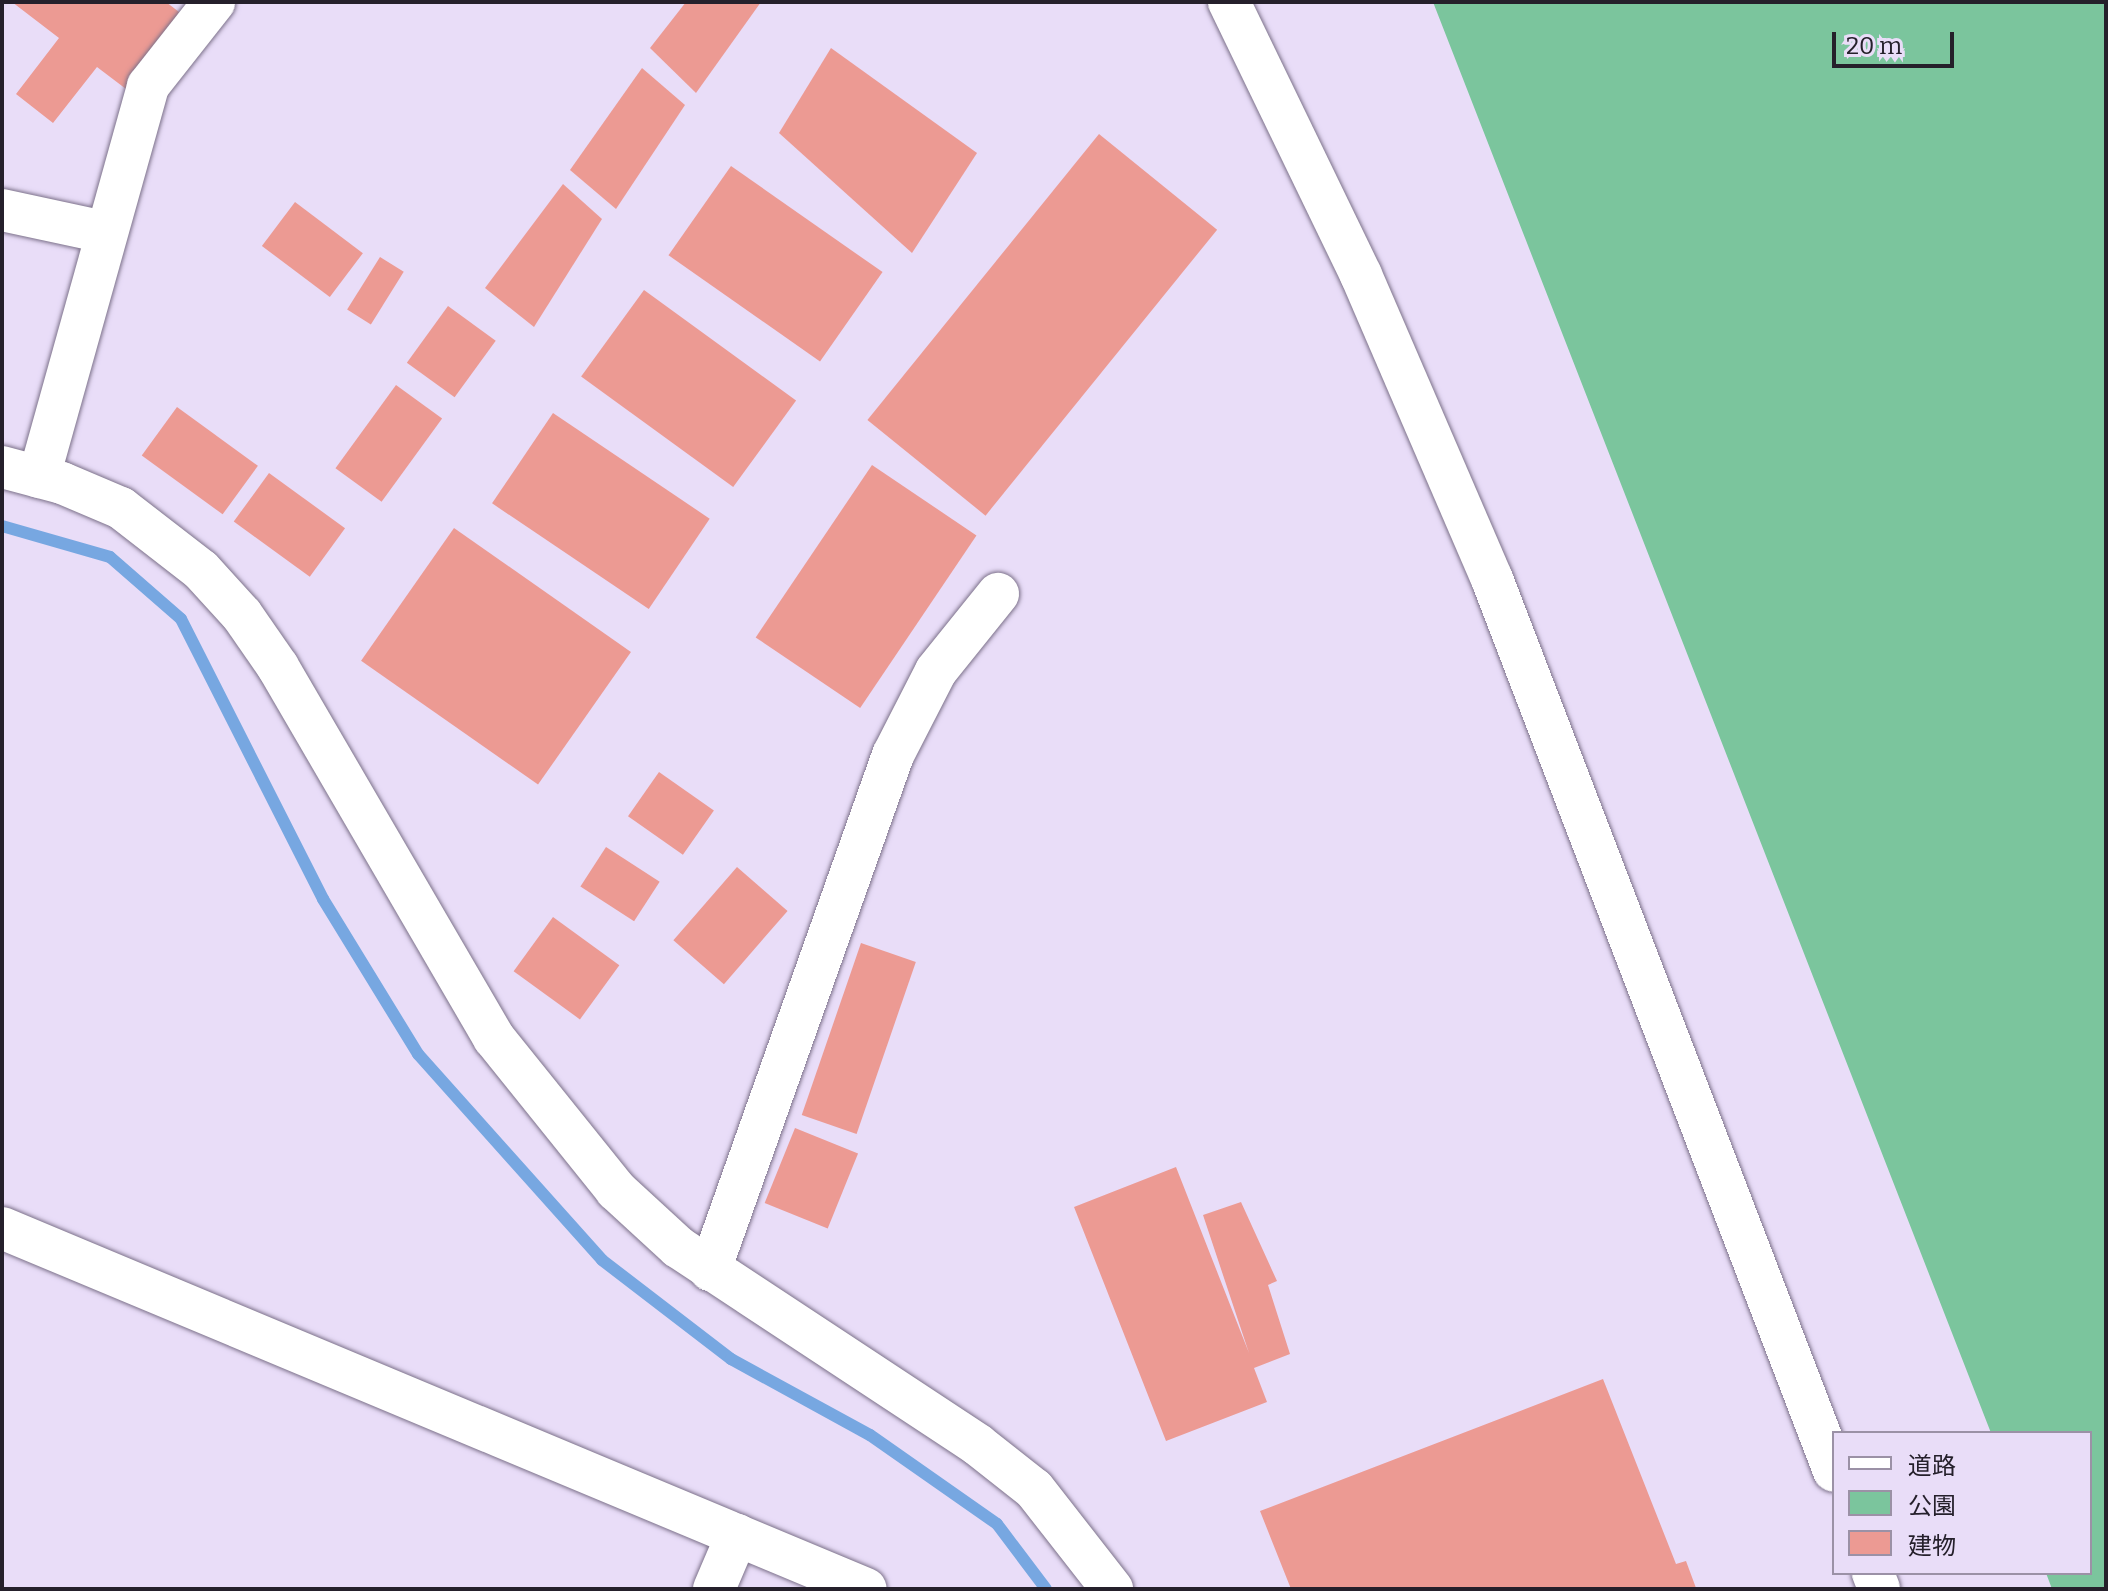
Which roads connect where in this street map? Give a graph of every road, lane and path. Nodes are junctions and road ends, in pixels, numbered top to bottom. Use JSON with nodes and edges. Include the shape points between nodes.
{"nodes":[{"id":1,"x":214,"y":2,"type":"edge"},
{"id":2,"x":1229,"y":2,"type":"edge"},
{"id":3,"x":2,"y":210,"type":"edge"},
{"id":4,"x":105,"y":232,"type":"junction"},
{"id":5,"x":21,"y":472,"type":"edge"},
{"id":6,"x":998,"y":594,"type":"dead end"},
{"id":7,"x":2,"y":1228,"type":"edge"},
{"id":8,"x":710,"y":1270,"type":"junction"},
{"id":9,"x":1832,"y":1466,"type":"edge"},
{"id":10,"x":737,"y":1535,"type":"junction"},
{"id":11,"x":714,"y":1589,"type":"edge"},
{"id":12,"x":866,"y":1589,"type":"edge"},
{"id":13,"x":1112,"y":1589,"type":"edge"}],
"edges":[{"from":1,"to":4,"type":"street","via":[[148,86]]},
{"from":2,"to":9,"type":"street","via":[[1361,275],[1492,579]]},
{"from":3,"to":4,"type":"street"},
{"from":4,"to":5,"type":"street"},
{"from":5,"to":8,"type":"street","via":[[121,508],[159,533],[242,615],[524,1081],[616,1190]]},
{"from":6,"to":8,"type":"street","via":[[936,671],[893,755]]},
{"from":7,"to":10,"type":"street"},
{"from":8,"to":13,"type":"street","via":[[978,1445],[1034,1489]]},
{"from":10,"to":11,"type":"street"},
{"from":10,"to":12,"type":"street"}]}
